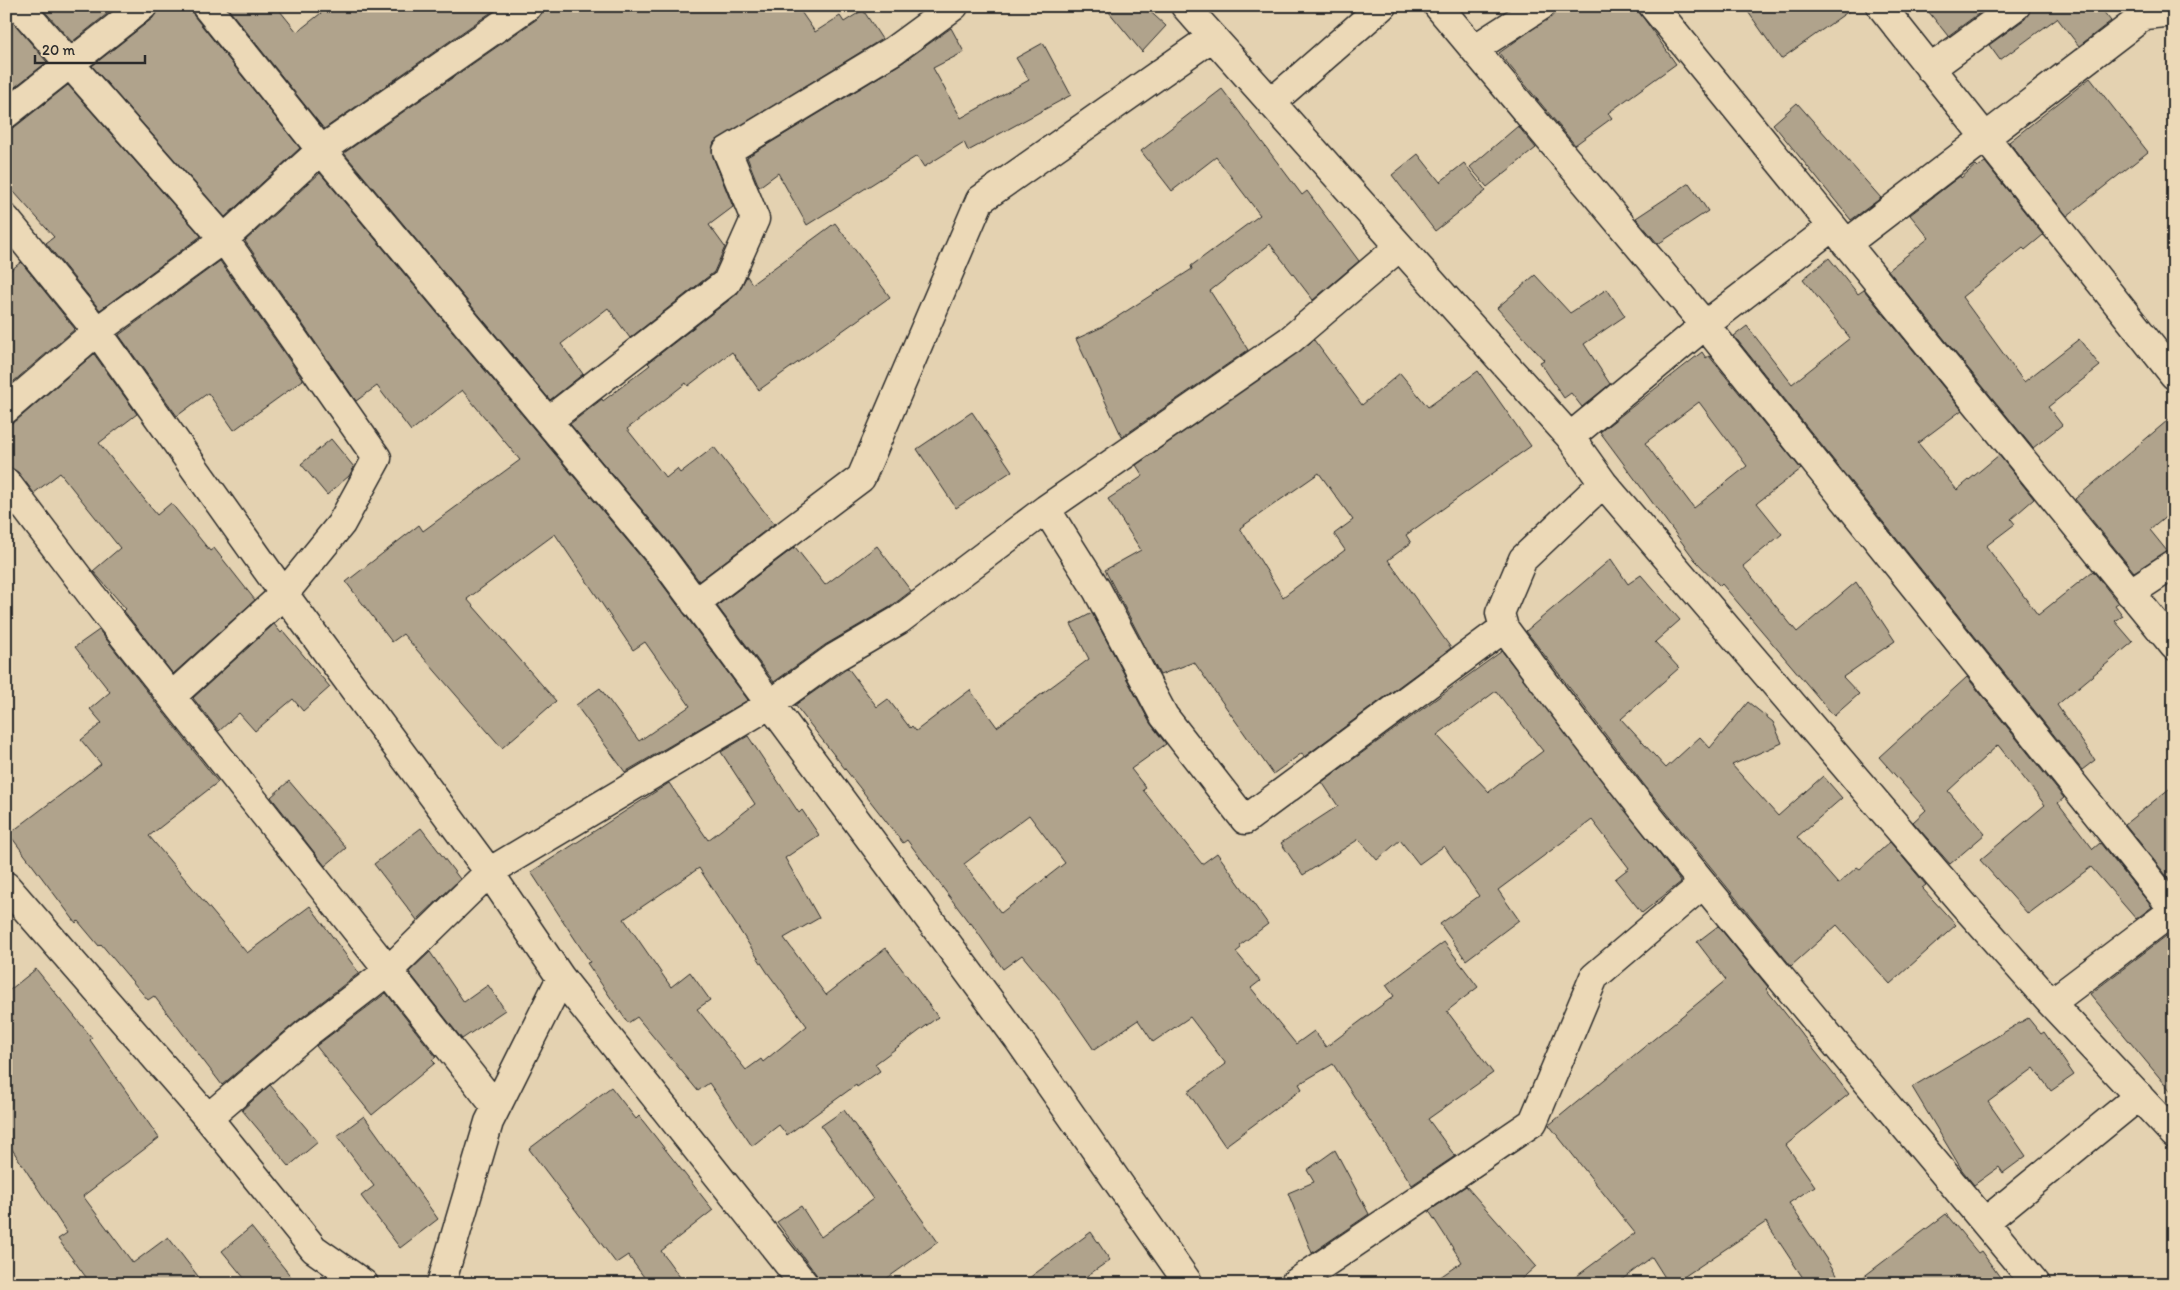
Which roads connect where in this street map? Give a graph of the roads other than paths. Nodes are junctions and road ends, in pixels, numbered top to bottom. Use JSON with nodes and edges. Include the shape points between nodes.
{"nodes":[{"id":1,"x":19,"y":6,"type":"edge"},
{"id":2,"x":143,"y":6,"type":"edge"},
{"id":3,"x":206,"y":6,"type":"edge"},
{"id":4,"x":528,"y":6,"type":"edge"},
{"id":5,"x":954,"y":6,"type":"edge"},
{"id":6,"x":1185,"y":6,"type":"edge"},
{"id":7,"x":1382,"y":6,"type":"edge"},
{"id":8,"x":1438,"y":6,"type":"edge"},
{"id":9,"x":1541,"y":6,"type":"edge"},
{"id":10,"x":1653,"y":6,"type":"edge"},
{"id":11,"x":1881,"y":6,"type":"edge"},
{"id":12,"x":2016,"y":6,"type":"edge"},
{"id":13,"x":2174,"y":12,"type":"edge"},
{"id":14,"x":1212,"y":37,"type":"junction"},
{"id":15,"x":1474,"y":49,"type":"junction"},
{"id":16,"x":71,"y":63,"type":"junction"},
{"id":17,"x":1930,"y":69,"type":"junction"},
{"id":18,"x":1271,"y":103,"type":"junction"},
{"id":19,"x":6,"y":114,"type":"edge"},
{"id":20,"x":1984,"y":137,"type":"junction"},
{"id":21,"x":322,"y":150,"type":"junction"},
{"id":22,"x":6,"y":219,"type":"edge"},
{"id":23,"x":1839,"y":236,"type":"junction"},
{"id":24,"x":224,"y":239,"type":"junction"},
{"id":25,"x":1400,"y":247,"type":"junction"},
{"id":26,"x":1705,"y":325,"type":"junction"},
{"id":27,"x":97,"y":331,"type":"junction"},
{"id":28,"x":2174,"y":375,"type":"edge"},
{"id":29,"x":6,"y":410,"type":"edge"},
{"id":30,"x":548,"y":421,"type":"junction"},
{"id":31,"x":1570,"y":436,"type":"junction"},
{"id":32,"x":6,"y":482,"type":"edge"},
{"id":33,"x":1603,"y":483,"type":"junction"},
{"id":34,"x":1046,"y":509,"type":"junction"},
{"id":35,"x":2174,"y":564,"type":"edge"},
{"id":36,"x":2130,"y":593,"type":"junction"},
{"id":37,"x":284,"y":594,"type":"junction"},
{"id":38,"x":695,"y":603,"type":"junction"},
{"id":39,"x":1504,"y":628,"type":"junction"},
{"id":40,"x":2174,"y":646,"type":"edge"},
{"id":41,"x":172,"y":696,"type":"junction"},
{"id":42,"x":769,"y":706,"type":"junction"},
{"id":43,"x":489,"y":872,"type":"junction"},
{"id":44,"x":1703,"y":884,"type":"junction"},
{"id":45,"x":7,"y":887,"type":"edge"},
{"id":46,"x":388,"y":971,"type":"junction"},
{"id":47,"x":561,"y":978,"type":"junction"},
{"id":48,"x":2051,"y":1003,"type":"junction"},
{"id":49,"x":2139,"y":1096,"type":"junction"},
{"id":50,"x":496,"y":1107,"type":"junction"},
{"id":51,"x":208,"y":1118,"type":"junction"},
{"id":52,"x":2174,"y":1134,"type":"edge"},
{"id":53,"x":1985,"y":1222,"type":"junction"},
{"id":54,"x":364,"y":1284,"type":"edge"},
{"id":55,"x":441,"y":1284,"type":"edge"},
{"id":56,"x":804,"y":1284,"type":"edge"},
{"id":57,"x":1189,"y":1284,"type":"edge"},
{"id":58,"x":1294,"y":1284,"type":"edge"},
{"id":59,"x":2036,"y":1284,"type":"edge"}],
"edges":[{"from":1,"to":16,"type":"street"},
{"from":2,"to":16,"type":"street"},
{"from":3,"to":21,"type":"street"},
{"from":4,"to":21,"type":"street"},
{"from":5,"to":30,"type":"street","via":[[894,50],[727,151],[755,219],[727,282]]},
{"from":6,"to":14,"type":"street"},
{"from":7,"to":18,"type":"street"},
{"from":8,"to":15,"type":"street"},
{"from":9,"to":15,"type":"street"},
{"from":10,"to":23,"type":"street"},
{"from":11,"to":17,"type":"street"},
{"from":12,"to":17,"type":"street"},
{"from":13,"to":20,"type":"street","via":[[2144,15]]},
{"from":14,"to":18,"type":"street"},
{"from":14,"to":38,"type":"street","via":[[980,200],[862,478]]},
{"from":15,"to":26,"type":"street"},
{"from":16,"to":19,"type":"street"},
{"from":16,"to":24,"type":"street"},
{"from":17,"to":20,"type":"street"},
{"from":18,"to":25,"type":"street"},
{"from":20,"to":23,"type":"street"},
{"from":20,"to":28,"type":"street"},
{"from":21,"to":24,"type":"street"},
{"from":21,"to":30,"type":"street"},
{"from":22,"to":27,"type":"street"},
{"from":23,"to":26,"type":"street"},
{"from":23,"to":36,"type":"street"},
{"from":24,"to":27,"type":"street"},
{"from":24,"to":37,"type":"street","via":[[377,458],[341,524]]},
{"from":25,"to":31,"type":"street"},
{"from":25,"to":34,"type":"street","via":[[1290,340]]},
{"from":26,"to":31,"type":"street"},
{"from":26,"to":48,"type":"street","via":[[2174,910]]},
{"from":27,"to":29,"type":"street"},
{"from":27,"to":37,"type":"street"},
{"from":30,"to":38,"type":"street","via":[[663,559]]},
{"from":31,"to":33,"type":"street"},
{"from":32,"to":41,"type":"street"},
{"from":33,"to":39,"type":"street","via":[[1523,559],[1500,613]]},
{"from":33,"to":48,"type":"street"},
{"from":34,"to":39,"type":"street","via":[[1097,590],[1164,716],[1245,820]]},
{"from":34,"to":42,"type":"street","via":[[899,620],[834,658]]},
{"from":35,"to":36,"type":"street"},
{"from":36,"to":40,"type":"street"},
{"from":37,"to":41,"type":"street"},
{"from":37,"to":43,"type":"street"},
{"from":38,"to":42,"type":"street"},
{"from":39,"to":44,"type":"street","via":[[1565,711]]},
{"from":41,"to":46,"type":"street"},
{"from":42,"to":43,"type":"street"},
{"from":42,"to":57,"type":"street","via":[[1018,1039]]},
{"from":43,"to":46,"type":"street"},
{"from":43,"to":47,"type":"street"},
{"from":44,"to":53,"type":"street"},
{"from":44,"to":58,"type":"street","via":[[1594,977],[1533,1122]]},
{"from":45,"to":51,"type":"street"},
{"from":46,"to":50,"type":"street"},
{"from":46,"to":51,"type":"street","via":[[306,1034]]},
{"from":47,"to":50,"type":"street"},
{"from":47,"to":56,"type":"street"},
{"from":48,"to":49,"type":"street"},
{"from":49,"to":52,"type":"street"},
{"from":49,"to":53,"type":"street"},
{"from":50,"to":55,"type":"street"},
{"from":51,"to":54,"type":"street","via":[[314,1249]]},
{"from":53,"to":59,"type":"street"}]}
